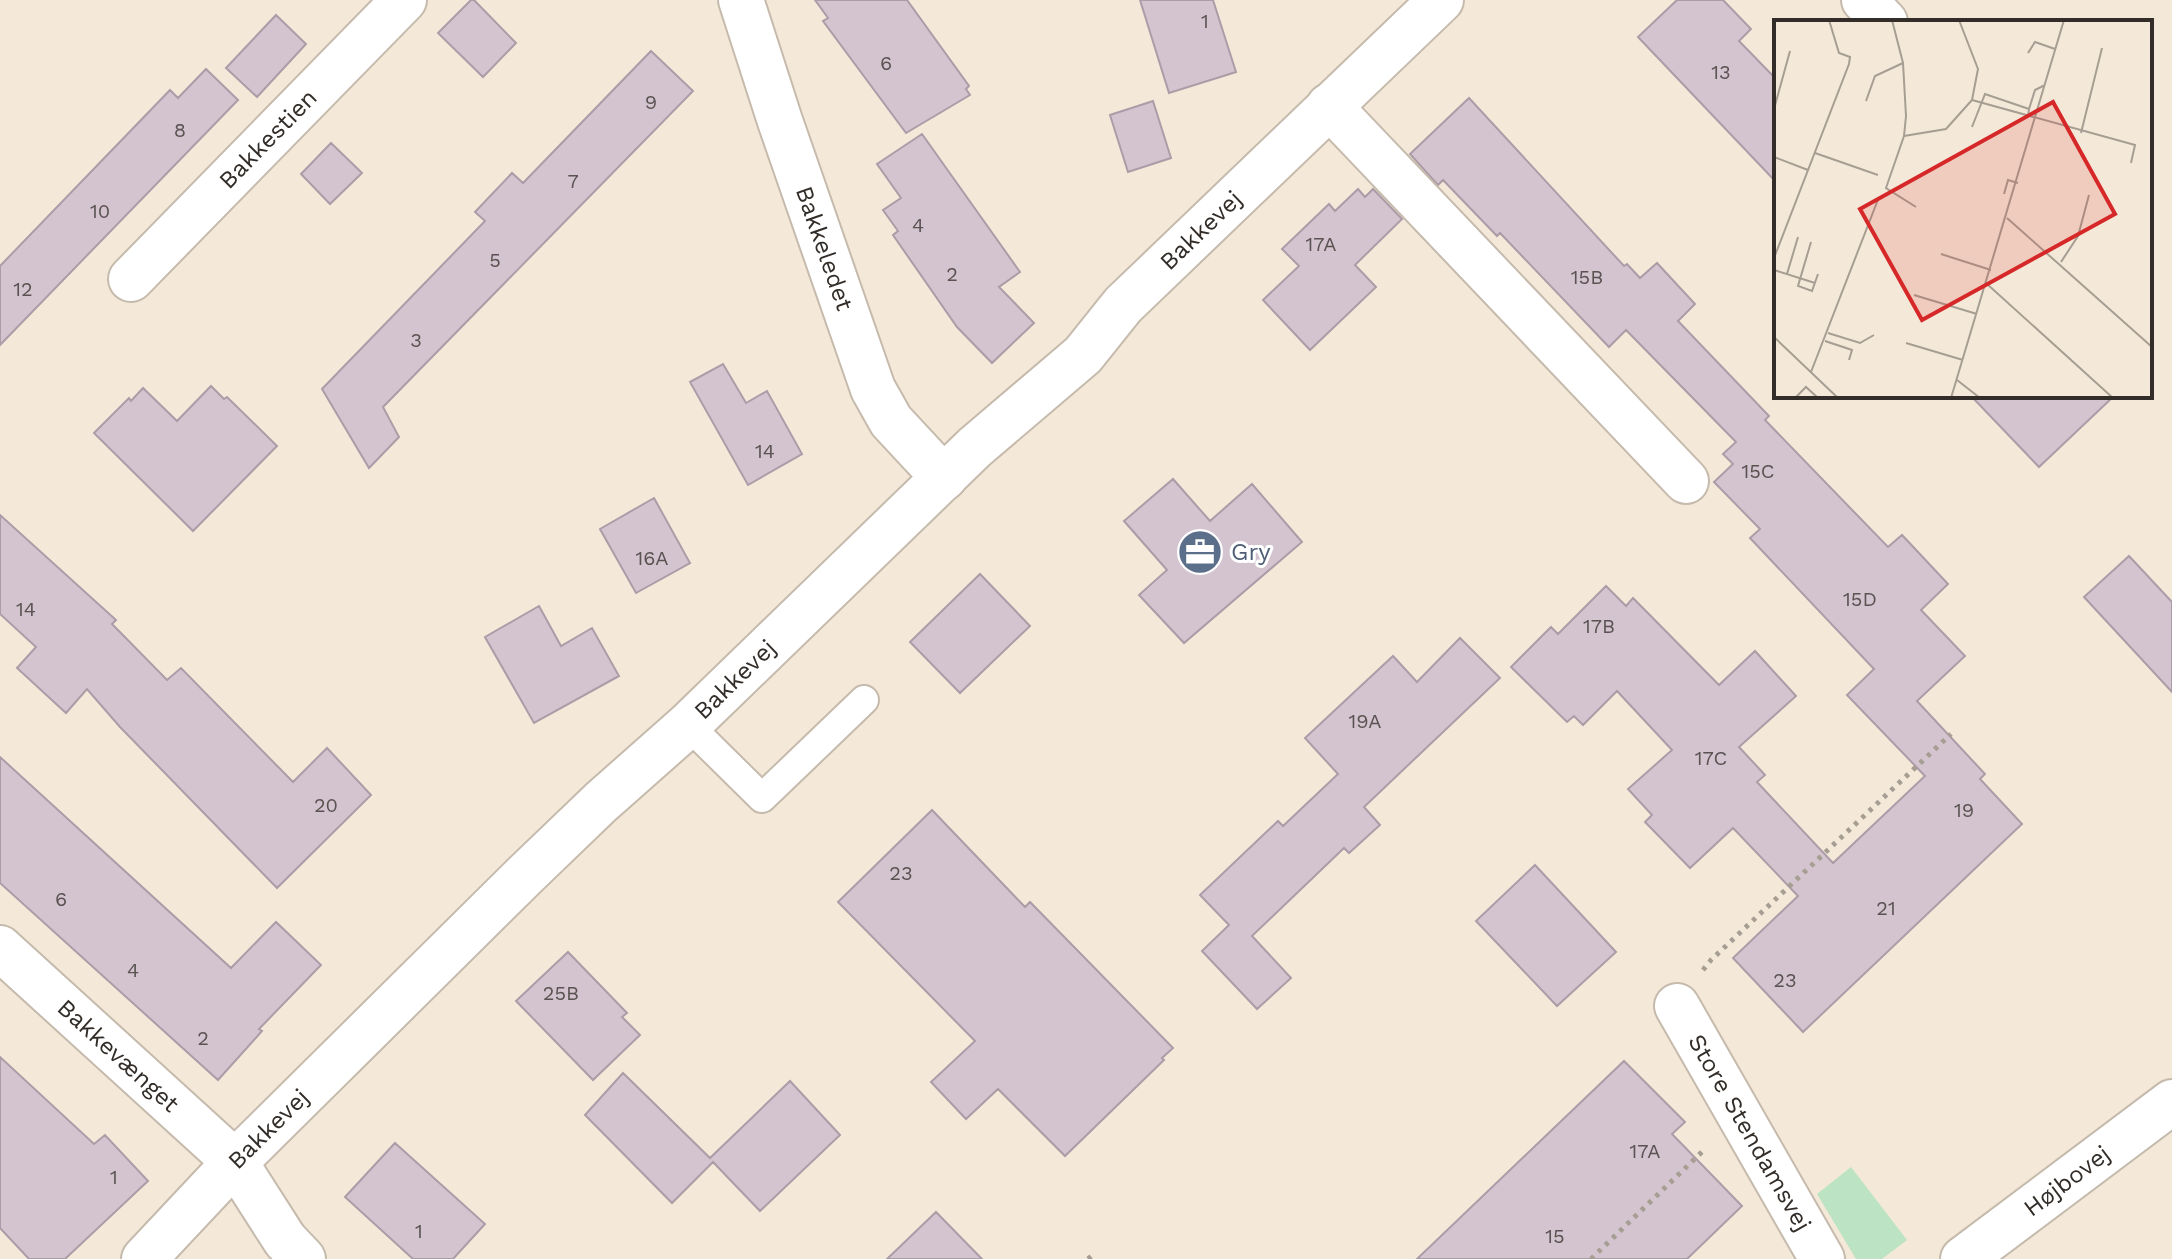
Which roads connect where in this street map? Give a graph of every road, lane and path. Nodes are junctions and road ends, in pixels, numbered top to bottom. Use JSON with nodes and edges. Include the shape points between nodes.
{"nodes":[{"id":1,"x":404,"y":0,"type":"edge"},
{"id":2,"x":741,"y":0,"type":"edge"},
{"id":3,"x":1864,"y":0,"type":"edge"},
{"id":4,"x":1436,"y":2,"type":"edge"},
{"id":5,"x":1883,"y":20,"type":"edge"},
{"id":6,"x":1329,"y":106,"type":"junction"},
{"id":7,"x":131,"y":279,"type":"dead end"},
{"id":8,"x":944,"y":478,"type":"junction"},
{"id":9,"x":1686,"y":481,"type":"dead end"},
{"id":10,"x":864,"y":700,"type":"dead end"},
{"id":11,"x":688,"y":725,"type":"junction"},
{"id":12,"x":1951,"y":734,"type":"dead end"},
{"id":13,"x":0,"y":948,"type":"edge"},
{"id":14,"x":1677,"y":1006,"type":"joint"},
{"id":15,"x":2172,"y":1102,"type":"edge"},
{"id":16,"x":1739,"y":1117,"type":"junction"},
{"id":17,"x":235,"y":1162,"type":"junction"},
{"id":18,"x":286,"y":1253,"type":"edge"},
{"id":19,"x":1094,"y":1254,"type":"dead end"},
{"id":20,"x":144,"y":1259,"type":"edge"},
{"id":21,"x":1088,"y":1259,"type":"edge"},
{"id":22,"x":1591,"y":1259,"type":"edge"},
{"id":23,"x":1822,"y":1259,"type":"edge"},
{"id":24,"x":1963,"y":1259,"type":"edge"}],
"edges":[{"from":1,"to":7,"type":"street","name":"Bakkestien"},
{"from":2,"to":8,"type":"street","name":"Bakkeledet","via":[[873,389],[891,421]]},
{"from":3,"to":5,"type":"street"},
{"from":4,"to":6,"type":"street","name":"Bakkevej"},
{"from":6,"to":8,"type":"street","name":"Bakkevej","via":[[1123,305],[1083,355]]},
{"from":6,"to":9,"type":"street"},
{"from":8,"to":11,"type":"street","name":"Bakkevej"},
{"from":10,"to":11,"type":"lane","via":[[762,798]]},
{"from":11,"to":17,"type":"street","name":"Bakkevej","via":[[525,875]]},
{"from":12,"to":14,"type":"path","via":[[1711,960]]},
{"from":13,"to":17,"type":"street","name":"Bakkevænget"},
{"from":14,"to":16,"type":"street","name":"Store Stendamsvej"},
{"from":15,"to":24,"type":"street","name":"Højbovej"},
{"from":16,"to":22,"type":"path"},
{"from":16,"to":23,"type":"street","name":"Store Stendamsvej"},
{"from":17,"to":18,"type":"street","name":"Bakkevænget"},
{"from":17,"to":20,"type":"street","name":"Bakkevej"},
{"from":19,"to":21,"type":"path"}]}
